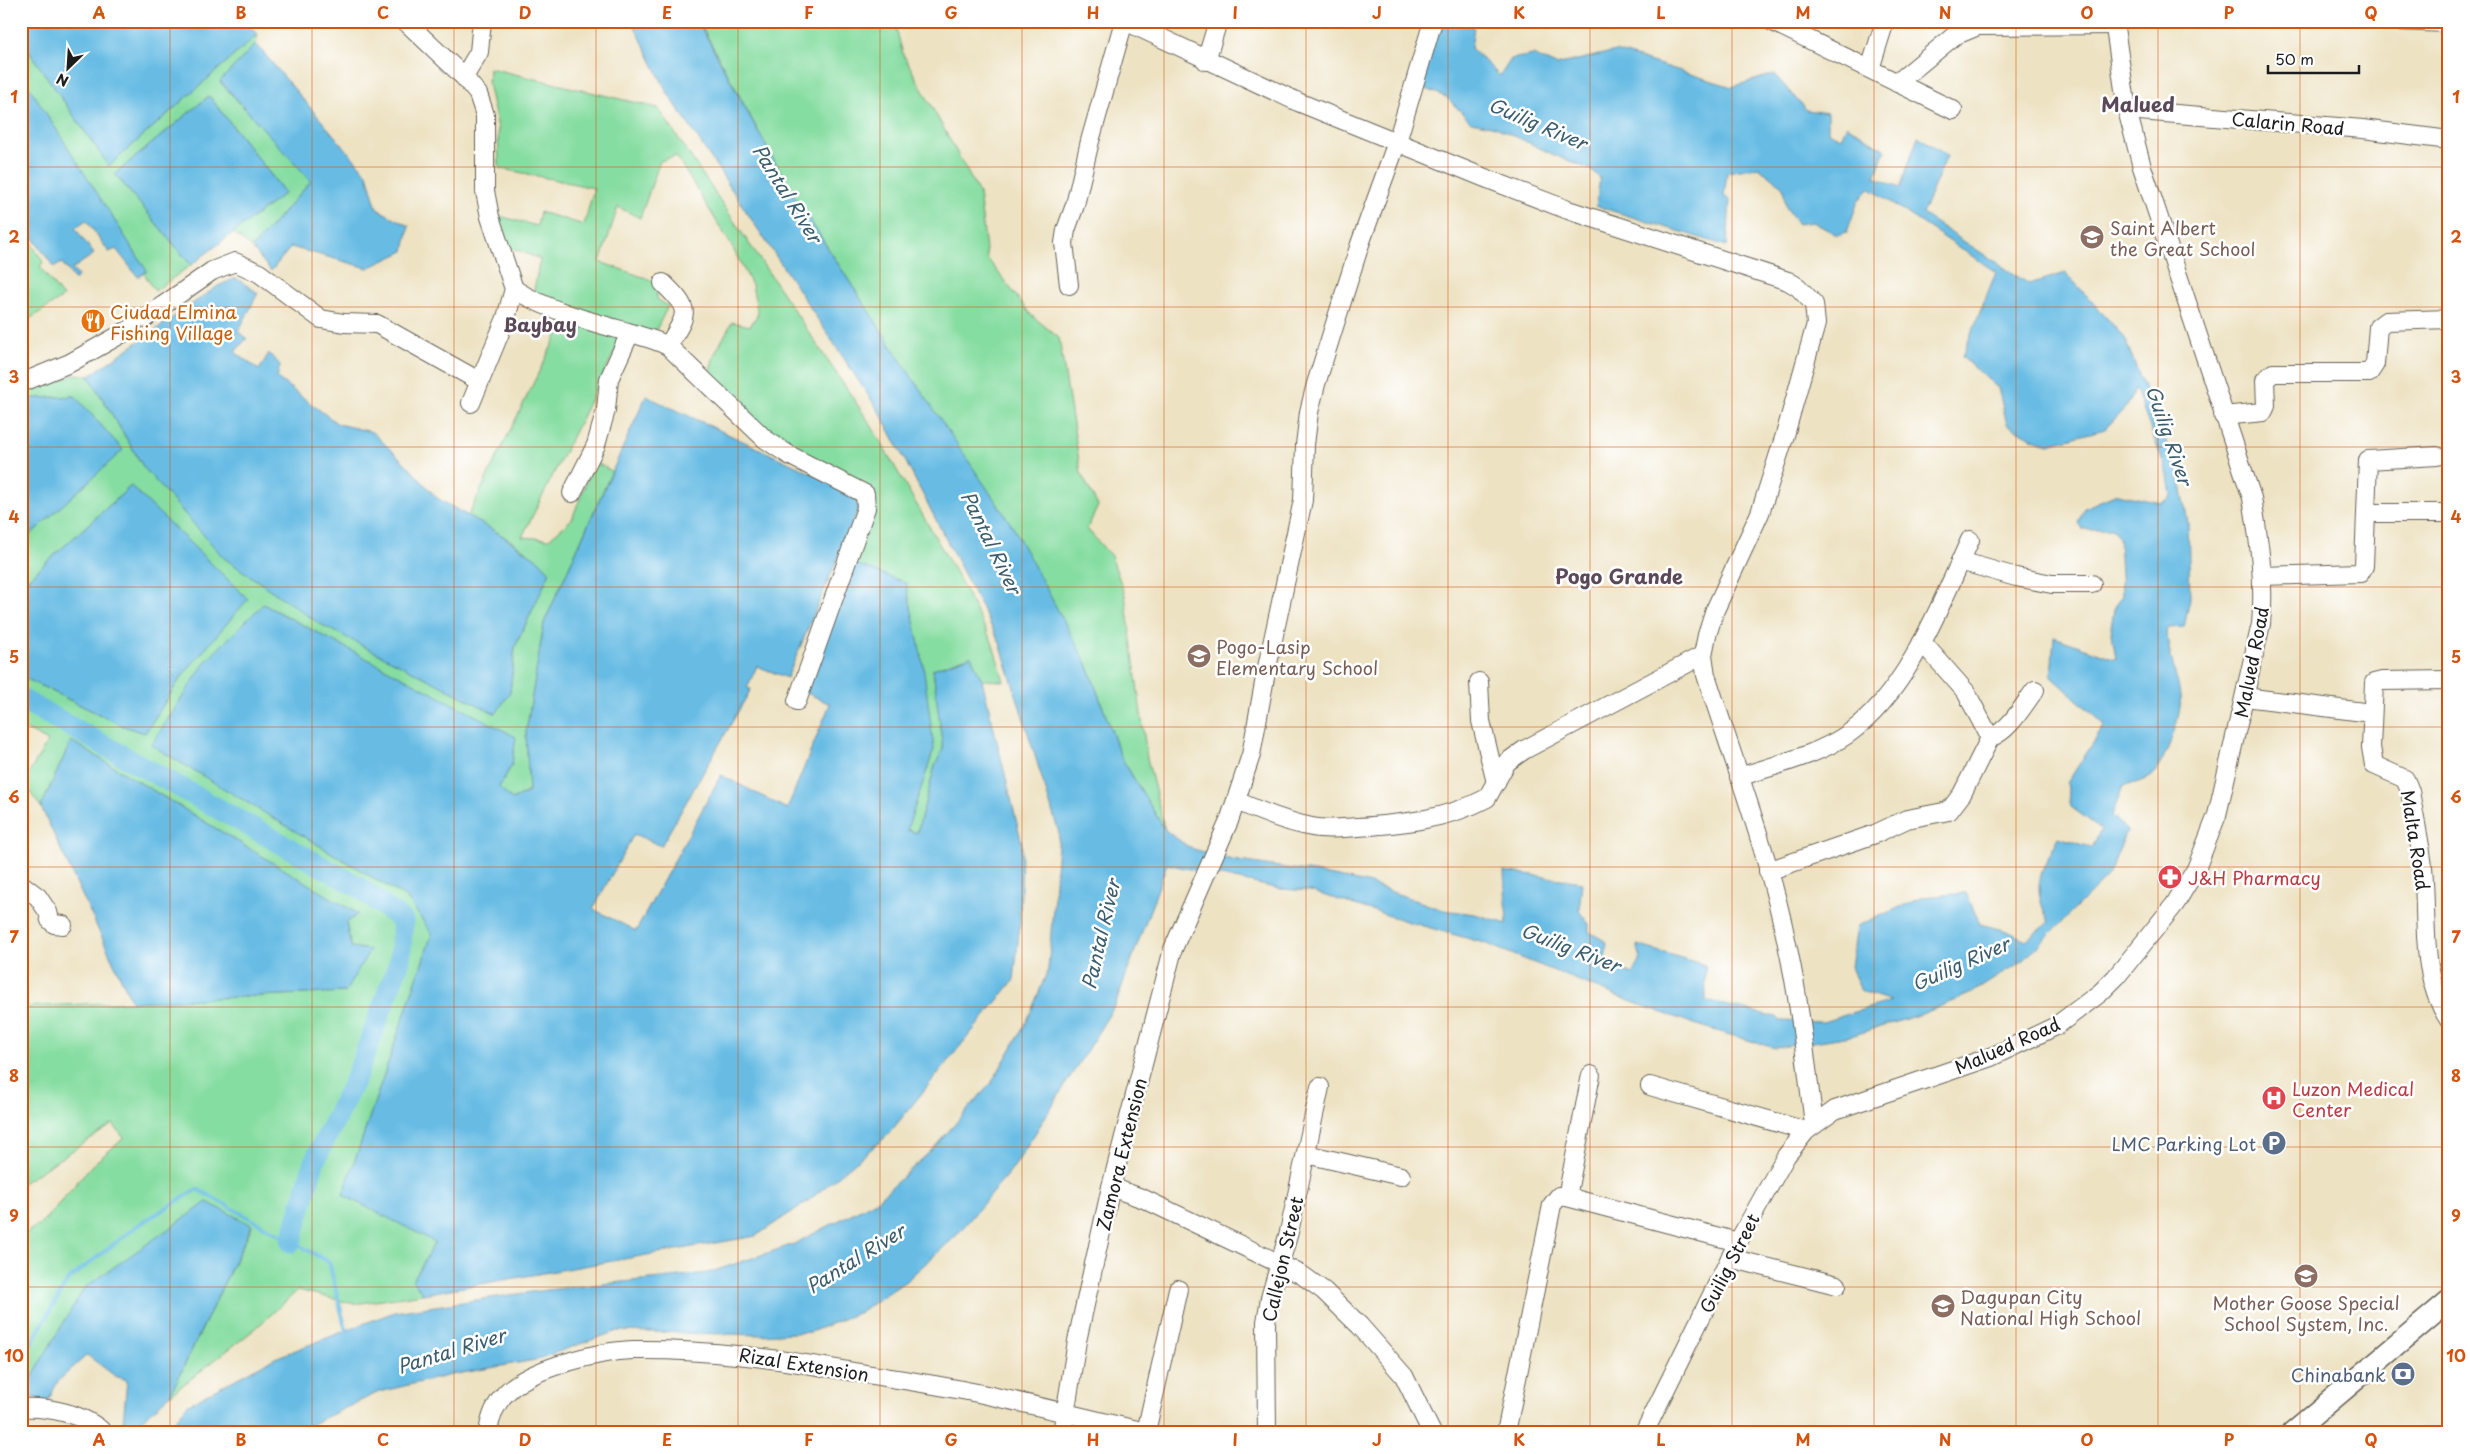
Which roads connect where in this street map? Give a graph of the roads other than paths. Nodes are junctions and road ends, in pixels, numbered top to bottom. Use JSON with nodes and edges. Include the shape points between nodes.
{"nodes":[{"id":1,"x":405,"y":21,"type":"edge"},
{"id":2,"x":482,"y":21,"type":"edge"},
{"id":3,"x":1125,"y":21,"type":"edge"},
{"id":4,"x":1218,"y":21,"type":"edge"},
{"id":5,"x":1433,"y":21,"type":"edge"},
{"id":6,"x":1771,"y":21,"type":"edge"},
{"id":7,"x":1885,"y":21,"type":"edge"},
{"id":8,"x":2392,"y":21,"type":"edge"},
{"id":9,"x":2115,"y":23,"type":"edge"},
{"id":10,"x":2449,"y":23,"type":"edge"},
{"id":11,"x":1206,"y":61,"type":"junction"},
{"id":12,"x":1870,"y":69,"type":"junction"},
{"id":13,"x":464,"y":77,"type":"junction"},
{"id":14,"x":1897,"y":83,"type":"junction"},
{"id":15,"x":1953,"y":110,"type":"dead end"},
{"id":16,"x":2127,"y":110,"type":"junction"},
{"id":17,"x":2449,"y":140,"type":"edge"},
{"id":18,"x":1397,"y":142,"type":"junction"},
{"id":19,"x":663,"y":283,"type":"dead end"},
{"id":20,"x":1069,"y":285,"type":"dead end"},
{"id":21,"x":514,"y":289,"type":"junction"},
{"id":22,"x":2449,"y":319,"type":"edge"},
{"id":23,"x":630,"y":333,"type":"junction"},
{"id":24,"x":668,"y":346,"type":"junction"},
{"id":25,"x":480,"y":381,"type":"junction"},
{"id":26,"x":21,"y":383,"type":"edge"},
{"id":27,"x":471,"y":403,"type":"dead end"},
{"id":28,"x":2223,"y":416,"type":"junction"},
{"id":29,"x":2437,"y":456,"type":"dead end"},
{"id":30,"x":572,"y":493,"type":"dead end"},
{"id":31,"x":2368,"y":513,"type":"junction"},
{"id":32,"x":2446,"y":513,"type":"dead end"},
{"id":33,"x":1970,"y":540,"type":"dead end"},
{"id":34,"x":1960,"y":561,"type":"junction"},
{"id":35,"x":2262,"y":576,"type":"junction"},
{"id":36,"x":2092,"y":584,"type":"dead end"},
{"id":37,"x":1922,"y":642,"type":"junction"},
{"id":38,"x":1703,"y":655,"type":"junction"},
{"id":39,"x":2449,"y":680,"type":"edge"},
{"id":40,"x":1479,"y":682,"type":"dead end"},
{"id":41,"x":2035,"y":690,"type":"dead end"},
{"id":42,"x":2245,"y":698,"type":"junction"},
{"id":43,"x":797,"y":701,"type":"dead end"},
{"id":44,"x":2372,"y":713,"type":"junction"},
{"id":45,"x":1990,"y":738,"type":"junction"},
{"id":46,"x":1739,"y":777,"type":"junction"},
{"id":47,"x":1496,"y":783,"type":"junction"},
{"id":48,"x":1237,"y":801,"type":"junction"},
{"id":49,"x":1768,"y":871,"type":"junction"},
{"id":50,"x":21,"y":884,"type":"edge"},
{"id":51,"x":63,"y":925,"type":"dead end"},
{"id":52,"x":2449,"y":1020,"type":"edge"},
{"id":53,"x":1591,"y":1075,"type":"dead end"},
{"id":54,"x":1650,"y":1086,"type":"dead end"},
{"id":55,"x":1320,"y":1087,"type":"dead end"},
{"id":56,"x":1835,"y":1110,"type":"joint"},
{"id":57,"x":1810,"y":1128,"type":"junction"},
{"id":58,"x":1306,"y":1154,"type":"junction"},
{"id":59,"x":1401,"y":1176,"type":"dead end"},
{"id":60,"x":1111,"y":1187,"type":"junction"},
{"id":61,"x":1567,"y":1197,"type":"junction"},
{"id":62,"x":1738,"y":1242,"type":"junction"},
{"id":63,"x":1730,"y":1258,"type":"junction"},
{"id":64,"x":1278,"y":1263,"type":"junction"},
{"id":65,"x":1837,"y":1285,"type":"dead end"},
{"id":66,"x":1178,"y":1288,"type":"dead end"},
{"id":67,"x":2449,"y":1300,"type":"edge"},
{"id":68,"x":21,"y":1408,"type":"edge"},
{"id":69,"x":1065,"y":1414,"type":"junction"},
{"id":70,"x":1148,"y":1432,"type":"edge"},
{"id":71,"x":104,"y":1433,"type":"edge"},
{"id":72,"x":488,"y":1433,"type":"edge"},
{"id":73,"x":1062,"y":1433,"type":"edge"},
{"id":74,"x":1267,"y":1433,"type":"edge"},
{"id":75,"x":1432,"y":1433,"type":"edge"},
{"id":76,"x":1506,"y":1433,"type":"edge"},
{"id":77,"x":1644,"y":1433,"type":"edge"},
{"id":78,"x":2292,"y":1433,"type":"edge"}],
"edges":[{"from":1,"to":13,"type":"street"},
{"from":2,"to":13,"type":"street","via":[[479,52]]},
{"from":3,"to":11,"type":"street"},
{"from":3,"to":20,"type":"street","via":[[1066,230],[1064,244]]},
{"from":4,"to":11,"type":"street"},
{"from":5,"to":18,"type":"street","name":"Zamora Extension"},
{"from":6,"to":12,"type":"street"},
{"from":7,"to":12,"type":"street"},
{"from":8,"to":10,"type":"street"},
{"from":9,"to":14,"type":"street","via":[[1978,26],[1954,36]]},
{"from":9,"to":16,"type":"street","name":"Malued Road"},
{"from":11,"to":18,"type":"street"},
{"from":12,"to":14,"type":"street"},
{"from":13,"to":21,"type":"street","via":[[478,94],[485,115],[485,191],[490,217]]},
{"from":14,"to":15,"type":"street"},
{"from":16,"to":17,"type":"street","name":"Calarin Road"},
{"from":16,"to":28,"type":"street","name":"Malued Road","via":[[2142,167]]},
{"from":18,"to":38,"type":"street","via":[[1568,210],[1788,281],[1814,304],[1816,324],[1786,435],[1760,514],[1715,610]]},
{"from":18,"to":48,"type":"street","name":"Zamora Extension","via":[[1360,244],[1309,412],[1303,500],[1251,755]]},
{"from":19,"to":24,"type":"street","via":[[685,308],[685,316]]},
{"from":21,"to":23,"type":"street","via":[[531,300]]},
{"from":21,"to":25,"type":"street","via":[[506,318]]},
{"from":22,"to":28,"type":"street","via":[[2386,321],[2378,327],[2375,364],[2369,373],[2273,373],[2265,380],[2266,406],[2263,412]]},
{"from":23,"to":24,"type":"street","via":[[650,337]]},
{"from":23,"to":30,"type":"street","via":[[609,379],[606,410],[596,445]]},
{"from":24,"to":43,"type":"street","via":[[765,439],[789,455],[862,490],[867,499]]},
{"from":25,"to":26,"type":"street","via":[[377,324],[344,323],[321,318],[258,273],[235,262],[212,271],[139,323],[70,363]]},
{"from":25,"to":27,"type":"street"},
{"from":28,"to":35,"type":"street","name":"Malued Road","via":[[2252,498]]},
{"from":29,"to":31,"type":"street","via":[[2368,460]]},
{"from":31,"to":32,"type":"street"},
{"from":31,"to":35,"type":"street","via":[[2364,566],[2360,573]]},
{"from":33,"to":34,"type":"street"},
{"from":34,"to":36,"type":"street","via":[[2052,584]]},
{"from":34,"to":37,"type":"street"},
{"from":35,"to":42,"type":"street","name":"Malued Road","via":[[2261,624]]},
{"from":37,"to":45,"type":"street","via":[[1966,692]]},
{"from":37,"to":46,"type":"street","via":[[1898,680],[1868,717],[1848,734],[1827,746]]},
{"from":38,"to":46,"type":"street","via":[[1706,675]]},
{"from":38,"to":47,"type":"street","via":[[1524,750],[1507,762]]},
{"from":39,"to":44,"type":"street","via":[[2377,681],[2373,686]]},
{"from":40,"to":47,"type":"street","via":[[1481,721]]},
{"from":41,"to":45,"type":"street","via":[[2007,727]]},
{"from":42,"to":44,"type":"street"},
{"from":42,"to":56,"type":"street","name":"Malued Road","via":[[2217,815],[2196,869],[2175,904],[2116,977],[2056,1026],[1991,1057]]},
{"from":44,"to":52,"type":"street","name":"Malta Road","via":[[2374,765],[2405,779],[2410,790],[2423,864],[2431,983]]},
{"from":45,"to":49,"type":"street","via":[[1962,794],[1949,811],[1907,819],[1875,834]]},
{"from":46,"to":49,"type":"street"},
{"from":47,"to":48,"type":"street","via":[[1487,798],[1438,816],[1406,823],[1314,827]]},
{"from":48,"to":60,"type":"street","name":"Zamora Extension","via":[[1172,949]]},
{"from":49,"to":57,"type":"street","via":[[1800,1008]]},
{"from":50,"to":51,"type":"street","via":[[38,897],[54,924]]},
{"from":53,"to":61,"type":"street"},
{"from":54,"to":57,"type":"street"},
{"from":55,"to":58,"type":"street","name":"Callejon Street"},
{"from":56,"to":57,"type":"street","name":"Guilig Street"},
{"from":57,"to":62,"type":"street","name":"Guilig Street","via":[[1786,1156]]},
{"from":58,"to":59,"type":"street"},
{"from":58,"to":64,"type":"street","name":"Callejon Street","via":[[1289,1232]]},
{"from":60,"to":64,"type":"street","via":[[1144,1199]]},
{"from":60,"to":69,"type":"street","name":"Zamora Extension","via":[[1077,1341]]},
{"from":61,"to":62,"type":"street"},
{"from":61,"to":76,"type":"street","via":[[1559,1196],[1552,1205]]},
{"from":62,"to":63,"type":"street","name":"Guilig Street"},
{"from":63,"to":65,"type":"street"},
{"from":63,"to":77,"type":"street","name":"Guilig Street"},
{"from":64,"to":74,"type":"street","name":"Callejon Street","via":[[1266,1322]]},
{"from":64,"to":75,"type":"street","via":[[1324,1291],[1360,1326],[1404,1376]]},
{"from":66,"to":70,"type":"street"},
{"from":67,"to":78,"type":"main road"},
{"from":68,"to":71,"type":"street","via":[[56,1411],[96,1424]]},
{"from":69,"to":70,"type":"street","name":"Rizal Extension"},
{"from":69,"to":72,"type":"street","name":"Rizal Extension","via":[[964,1390],[790,1361],[730,1353],[632,1350],[598,1354],[560,1364],[521,1382],[497,1405]]},
{"from":69,"to":73,"type":"street","name":"Zamora Extension"}]}
